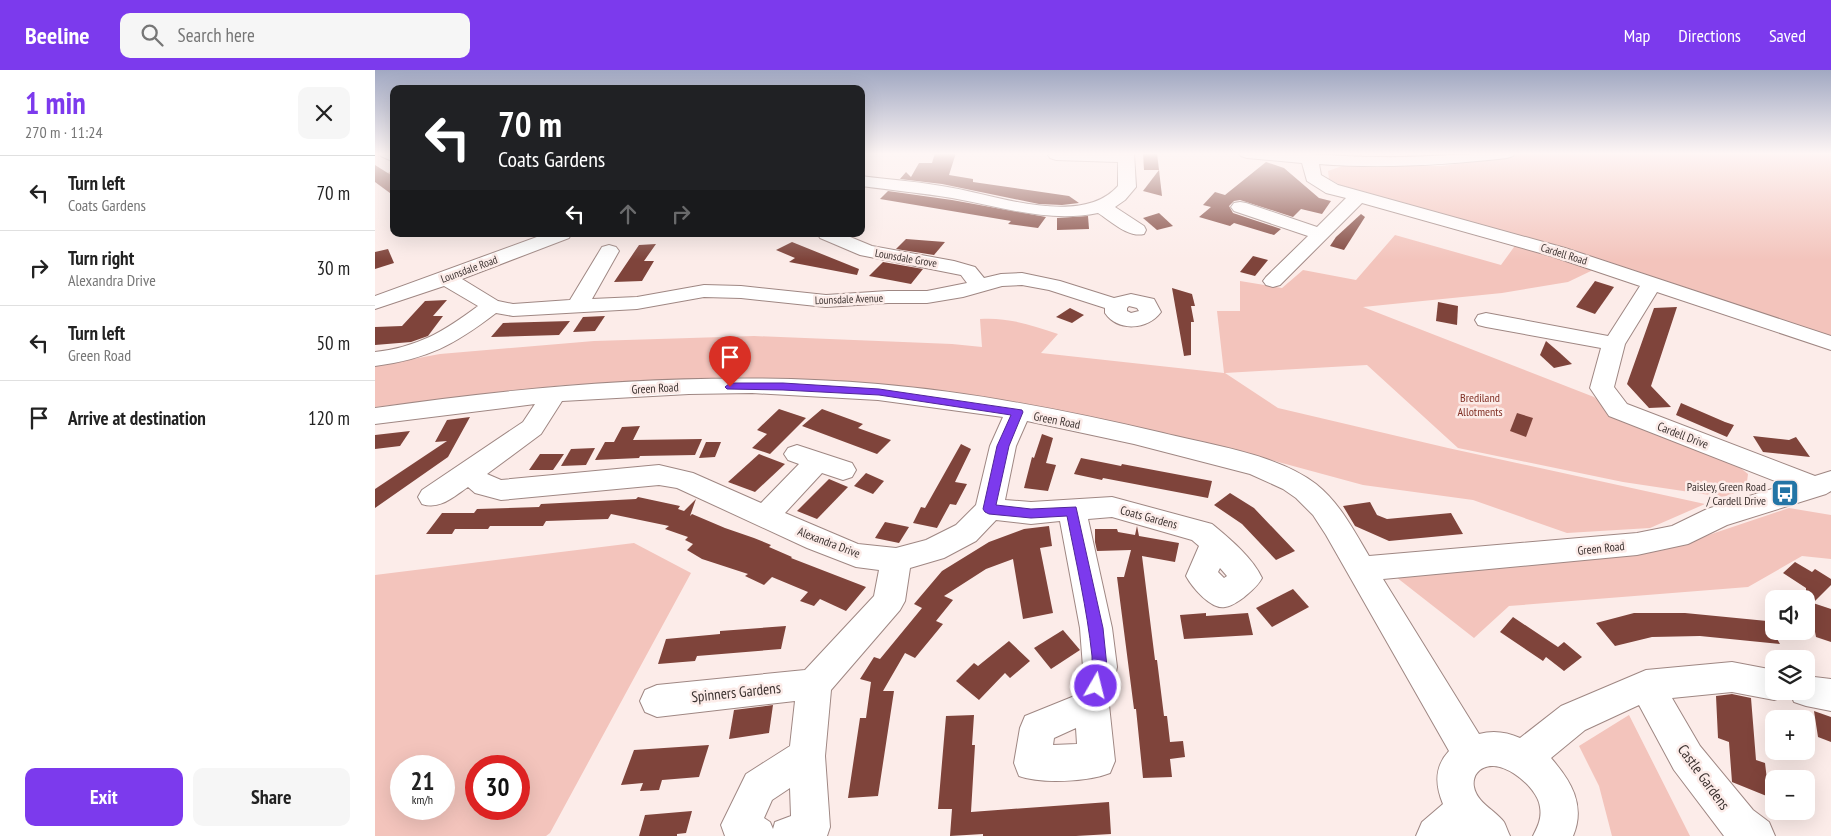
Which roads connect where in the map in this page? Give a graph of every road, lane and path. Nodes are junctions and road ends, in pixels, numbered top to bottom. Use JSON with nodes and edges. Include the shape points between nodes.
{"nodes":[{"id":1,"x":918,"y":189,"type":"edge"},
{"id":2,"x":1126,"y":189,"type":"edge"},
{"id":3,"x":1338,"y":189,"type":"edge"},
{"id":4,"x":1359,"y":196,"type":"junction"},
{"id":5,"x":1102,"y":207,"type":"junction"},
{"id":6,"x":1239,"y":207,"type":"dead end"},
{"id":7,"x":1137,"y":230,"type":"dead end"},
{"id":8,"x":1320,"y":234,"type":"junction"},
{"id":9,"x":547,"y":237,"type":"edge"},
{"id":10,"x":834,"y":237,"type":"edge"},
{"id":11,"x":578,"y":267,"type":"dead end"},
{"id":12,"x":449,"y":277,"type":"junction"},
{"id":13,"x":1273,"y":281,"type":"dead end"},
{"id":14,"x":1652,"y":283,"type":"junction"},
{"id":15,"x":979,"y":286,"type":"junction"},
{"id":16,"x":375,"y":303,"type":"edge"},
{"id":17,"x":1117,"y":305,"type":"dead end"},
{"id":18,"x":492,"y":306,"type":"junction"},
{"id":19,"x":577,"y":306,"type":"junction"},
{"id":20,"x":1486,"y":320,"type":"dead end"},
{"id":21,"x":1831,"y":343,"type":"edge"},
{"id":22,"x":1614,"y":344,"type":"junction"},
{"id":23,"x":375,"y":359,"type":"edge"},
{"id":24,"x":554,"y":394,"type":"junction"},
{"id":25,"x":1018,"y":412,"type":"junction"},
{"id":26,"x":375,"y":416,"type":"edge"},
{"id":27,"x":843,"y":470,"type":"dead end"},
{"id":28,"x":468,"y":474,"type":"junction"},
{"id":29,"x":1824,"y":484,"type":"edge"},
{"id":30,"x":432,"y":497,"type":"dead end"},
{"id":31,"x":989,"y":509,"type":"junction"},
{"id":32,"x":1072,"y":511,"type":"junction"},
{"id":33,"x":765,"y":516,"type":"junction"},
{"id":34,"x":1215,"y":543,"type":"dead end"},
{"id":35,"x":896,"y":560,"type":"junction"},
{"id":36,"x":1361,"y":569,"type":"junction"},
{"id":37,"x":1765,"y":683,"type":"edge"},
{"id":38,"x":814,"y":684,"type":"junction"},
{"id":39,"x":1646,"y":685,"type":"junction"},
{"id":40,"x":1815,"y":692,"type":"edge"},
{"id":41,"x":1831,"y":695,"type":"edge"},
{"id":42,"x":657,"y":701,"type":"dead end"},
{"id":43,"x":1092,"y":705,"type":"dead end"},
{"id":44,"x":1470,"y":753,"type":"junction"},
{"id":45,"x":807,"y":756,"type":"junction"},
{"id":46,"x":1523,"y":758,"type":"junction"},
{"id":47,"x":1477,"y":823,"type":"edge"},
{"id":48,"x":756,"y":836,"type":"edge"},
{"id":49,"x":789,"y":836,"type":"edge"},
{"id":50,"x":1436,"y":836,"type":"edge"},
{"id":51,"x":1553,"y":836,"type":"edge"},
{"id":52,"x":1755,"y":836,"type":"edge"}],
"edges":[{"from":1,"to":5,"type":"street","via":[[1062,212]]},
{"from":2,"to":5,"type":"street","via":[[1118,198]]},
{"from":3,"to":4,"type":"street","name":"Cardell Road"},
{"from":4,"to":8,"type":"street"},
{"from":4,"to":14,"type":"street","name":"Cardell Road","via":[[1558,252]]},
{"from":5,"to":7,"type":"street"},
{"from":6,"to":8,"type":"street"},
{"from":8,"to":13,"type":"street"},
{"from":9,"to":12,"type":"street","name":"Lounsdale Road"},
{"from":10,"to":15,"type":"street","name":"Lounsdale Grove","via":[[867,251],[947,264],[968,271]]},
{"from":11,"to":19,"type":"street","via":[[605,259]]},
{"from":12,"to":16,"type":"street","name":"Lounsdale Road"},
{"from":12,"to":18,"type":"street","name":"Lounsdale Avenue"},
{"from":14,"to":21,"type":"street","name":"Cardell Road"},
{"from":14,"to":22,"type":"street","name":"Cardell Drive"},
{"from":15,"to":17,"type":"street","name":"Lounsdale Avenue","via":[[1021,279],[1053,285]]},
{"from":15,"to":19,"type":"street","name":"Lounsdale Avenue","via":[[927,297],[827,301],[704,291],[637,303]]},
{"from":18,"to":19,"type":"street","name":"Lounsdale Avenue","via":[[513,310]]},
{"from":18,"to":23,"type":"street","via":[[453,336],[429,348]]},
{"from":20,"to":22,"type":"street"},
{"from":22,"to":29,"type":"street","name":"Cardell Drive","via":[[1602,388],[1618,410]]},
{"from":24,"to":25,"type":"street","name":"Green Road","via":[[678,387],[783,387],[879,392]]},
{"from":24,"to":26,"type":"street","name":"Green Road","via":[[459,403]]},
{"from":24,"to":28,"type":"street","via":[[532,428]]},
{"from":25,"to":31,"type":"street","via":[[1003,446]]},
{"from":25,"to":36,"type":"street","name":"Green Road","via":[[1153,440],[1250,465],[1286,478],[1307,492],[1324,510]]},
{"from":27,"to":33,"type":"street","via":[[807,458]]},
{"from":28,"to":30,"type":"street"},
{"from":28,"to":33,"type":"street","name":"Alexandra Drive","via":[[485,486],[501,490],[659,476],[683,480]]},
{"from":29,"to":36,"type":"street","name":"Green Road","via":[[1717,517],[1678,536],[1637,544]]},
{"from":31,"to":32,"type":"street","name":"Coats Gardens","via":[[1031,513]]},
{"from":31,"to":35,"type":"street","name":"Alexandra Drive","via":[[966,533],[933,550]]},
{"from":32,"to":34,"type":"street","name":"Coats Gardens","via":[[1111,507],[1202,532]]},
{"from":32,"to":43,"type":"street","via":[[1096,628],[1100,667]]},
{"from":33,"to":35,"type":"street","name":"Alexandra Drive","via":[[856,555]]},
{"from":35,"to":38,"type":"street","via":[[889,601]]},
{"from":36,"to":44,"type":"street","name":"Green Road"},
{"from":37,"to":39,"type":"street","via":[[1732,677]]},
{"from":38,"to":42,"type":"street","name":"Spinners Gardens"},
{"from":38,"to":45,"type":"street"},
{"from":39,"to":46,"type":"street","via":[[1573,718]]},
{"from":39,"to":52,"type":"street","name":"Castle Gardens","via":[[1687,758],[1739,824]]},
{"from":40,"to":41,"type":"street"},
{"from":44,"to":46,"type":"street","via":[[1495,748]]},
{"from":44,"to":47,"type":"street","via":[[1456,770],[1455,783],[1457,797]]},
{"from":45,"to":48,"type":"street","via":[[759,787],[740,825]]},
{"from":45,"to":49,"type":"street","via":[[811,827]]},
{"from":46,"to":51,"type":"street","via":[[1537,768],[1556,795],[1559,824]]},
{"from":47,"to":50,"type":"street"}]}
